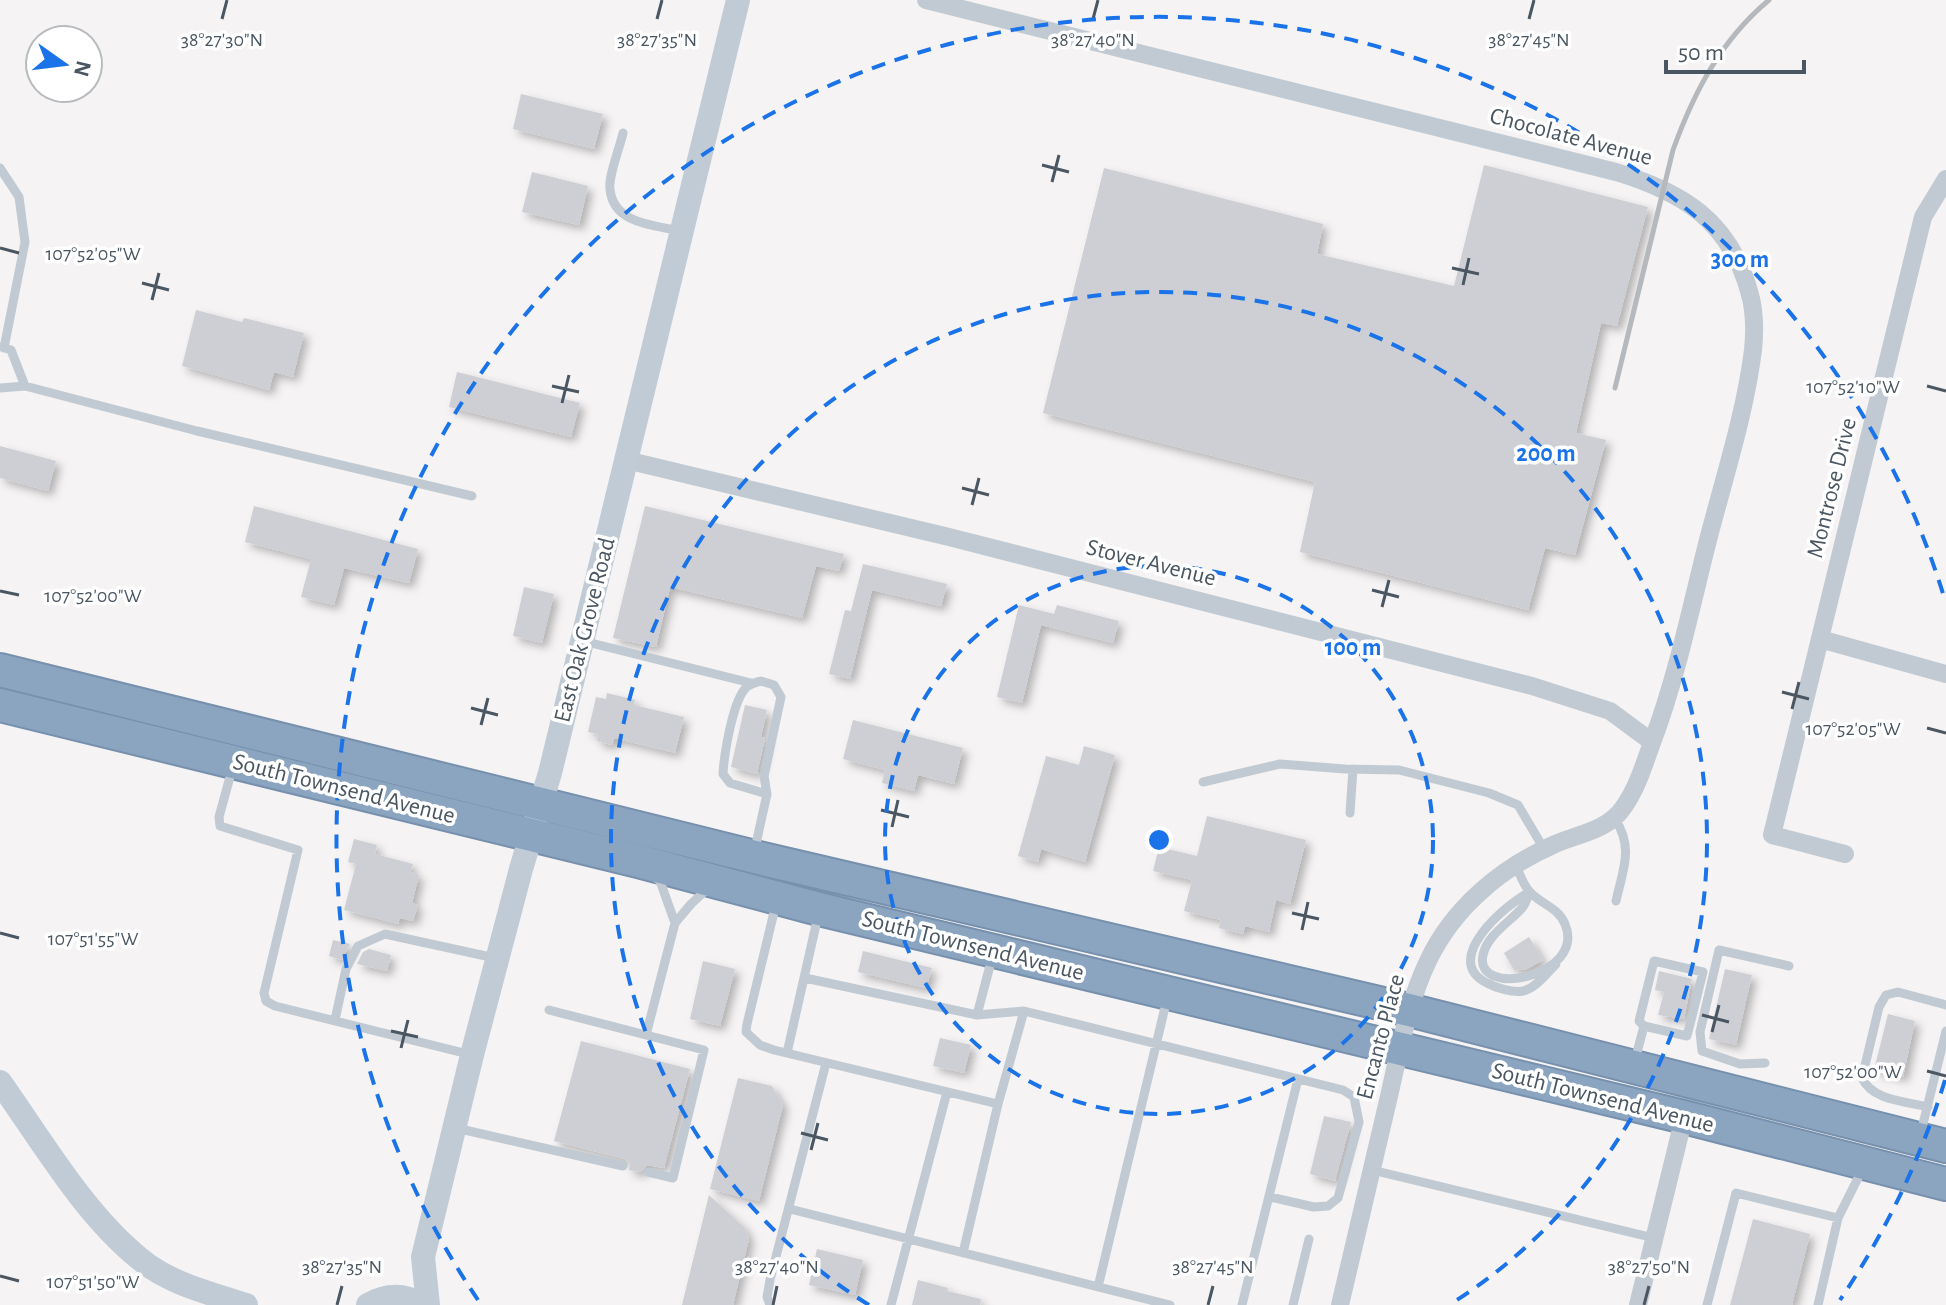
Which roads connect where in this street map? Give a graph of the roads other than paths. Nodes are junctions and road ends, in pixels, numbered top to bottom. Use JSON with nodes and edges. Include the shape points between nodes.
{"nodes":[{"id":1,"x":738,"y":0,"type":"edge"},
{"id":2,"x":926,"y":0,"type":"edge"},
{"id":3,"x":623,"y":133,"type":"dead end"},
{"id":4,"x":0,"y":168,"type":"edge"},
{"id":5,"x":1946,"y":179,"type":"edge"},
{"id":6,"x":680,"y":231,"type":"junction"},
{"id":7,"x":2,"y":347,"type":"edge"},
{"id":8,"x":25,"y":386,"type":"junction"},
{"id":9,"x":0,"y":388,"type":"edge"},
{"id":10,"x":626,"y":460,"type":"junction"},
{"id":11,"x":472,"y":496,"type":"dead end"},
{"id":12,"x":1820,"y":639,"type":"junction"},
{"id":13,"x":582,"y":641,"type":"junction"},
{"id":14,"x":0,"y":670,"type":"edge"},
{"id":15,"x":1946,"y":674,"type":"edge"},
{"id":16,"x":751,"y":683,"type":"junction"},
{"id":17,"x":0,"y":705,"type":"edge"},
{"id":18,"x":1652,"y":742,"type":"junction"},
{"id":19,"x":233,"y":762,"type":"junction"},
{"id":20,"x":1353,"y":769,"type":"junction"},
{"id":21,"x":1203,"y":782,"type":"dead end"},
{"id":22,"x":767,"y":794,"type":"junction"},
{"id":23,"x":1350,"y":813,"type":"dead end"},
{"id":24,"x":1615,"y":819,"type":"junction"},
{"id":25,"x":536,"y":820,"type":"junction"},
{"id":26,"x":1544,"y":849,"type":"junction"},
{"id":27,"x":1845,"y":854,"type":"dead end"},
{"id":28,"x":753,"y":856,"type":"junction"},
{"id":29,"x":638,"y":861,"type":"junction"},
{"id":30,"x":1515,"y":864,"type":"junction"},
{"id":31,"x":726,"y":885,"type":"junction"},
{"id":32,"x":1530,"y":892,"type":"junction"},
{"id":33,"x":778,"y":897,"type":"junction"},
{"id":34,"x":1616,"y":901,"type":"dead end"},
{"id":35,"x":819,"y":909,"type":"junction"},
{"id":36,"x":675,"y":923,"type":"junction"},
{"id":37,"x":994,"y":951,"type":"junction"},
{"id":38,"x":497,"y":958,"type":"junction"},
{"id":39,"x":1789,"y":966,"type":"dead end"},
{"id":40,"x":805,"y":978,"type":"junction"},
{"id":41,"x":1169,"y":993,"type":"junction"},
{"id":42,"x":1946,"y":1005,"type":"edge"},
{"id":43,"x":549,"y":1010,"type":"dead end"},
{"id":44,"x":1409,"y":1010,"type":"junction"},
{"id":45,"x":1024,"y":1011,"type":"junction"},
{"id":46,"x":977,"y":1015,"type":"junction"},
{"id":47,"x":335,"y":1020,"type":"junction"},
{"id":48,"x":1644,"y":1026,"type":"junction"},
{"id":49,"x":1946,"y":1031,"type":"edge"},
{"id":50,"x":646,"y":1035,"type":"junction"},
{"id":51,"x":1156,"y":1043,"type":"junction"},
{"id":52,"x":1400,"y":1049,"type":"junction"},
{"id":53,"x":787,"y":1053,"type":"junction"},
{"id":54,"x":472,"y":1055,"type":"junction"},
{"id":55,"x":826,"y":1063,"type":"junction"},
{"id":56,"x":1765,"y":1063,"type":"dead end"},
{"id":57,"x":1633,"y":1067,"type":"junction"},
{"id":58,"x":1298,"y":1079,"type":"junction"},
{"id":59,"x":0,"y":1082,"type":"edge"},
{"id":60,"x":947,"y":1092,"type":"junction"},
{"id":61,"x":998,"y":1104,"type":"junction"},
{"id":62,"x":1928,"y":1107,"type":"junction"},
{"id":63,"x":1684,"y":1117,"type":"junction"},
{"id":64,"x":456,"y":1128,"type":"junction"},
{"id":65,"x":1933,"y":1143,"type":"edge"},
{"id":66,"x":1865,"y":1163,"type":"junction"},
{"id":67,"x":623,"y":1166,"type":"dead end"},
{"id":68,"x":1372,"y":1170,"type":"junction"},
{"id":69,"x":648,"y":1172,"type":"dead end"},
{"id":70,"x":1946,"y":1184,"type":"edge"},
{"id":71,"x":1270,"y":1197,"type":"junction"},
{"id":72,"x":790,"y":1209,"type":"junction"},
{"id":73,"x":1838,"y":1218,"type":"junction"},
{"id":74,"x":1654,"y":1238,"type":"junction"},
{"id":75,"x":910,"y":1239,"type":"junction"},
{"id":76,"x":1309,"y":1239,"type":"dead end"},
{"id":77,"x":963,"y":1253,"type":"junction"},
{"id":78,"x":423,"y":1257,"type":"junction"},
{"id":79,"x":1098,"y":1287,"type":"junction"},
{"id":80,"x":378,"y":1301,"type":"edge"},
{"id":81,"x":246,"y":1305,"type":"edge"},
{"id":82,"x":425,"y":1305,"type":"edge"},
{"id":83,"x":770,"y":1305,"type":"edge"},
{"id":84,"x":891,"y":1305,"type":"edge"},
{"id":85,"x":1170,"y":1305,"type":"edge"},
{"id":86,"x":1242,"y":1305,"type":"edge"},
{"id":87,"x":1293,"y":1305,"type":"edge"},
{"id":88,"x":1340,"y":1305,"type":"edge"},
{"id":89,"x":1638,"y":1305,"type":"edge"},
{"id":90,"x":1707,"y":1305,"type":"edge"},
{"id":91,"x":1818,"y":1305,"type":"edge"}],
"edges":[{"from":1,"to":6,"type":"street","name":"East Oak Grove Road"},
{"from":2,"to":18,"type":"street","name":"Chocolate Avenue","via":[[1616,172],[1664,188],[1702,213],[1733,251],[1749,289],[1753,350],[1666,706]]},
{"from":3,"to":6,"type":"lane","via":[[609,189],[620,212],[631,220]]},
{"from":4,"to":7,"type":"lane","via":[[19,197],[25,242]]},
{"from":5,"to":12,"type":"street","name":"Montrose Drive","via":[[1923,217]]},
{"from":6,"to":10,"type":"street","name":"East Oak Grove Road"},
{"from":7,"to":8,"type":"lane","via":[[11,350]]},
{"from":8,"to":9,"type":"lane"},
{"from":8,"to":11,"type":"lane"},
{"from":10,"to":13,"type":"street","name":"East Oak Grove Road"},
{"from":10,"to":18,"type":"street","name":"Stover Avenue","via":[[1532,686],[1610,711]]},
{"from":12,"to":15,"type":"street"},
{"from":12,"to":27,"type":"street","name":"Montrose Drive","via":[[1772,835]]},
{"from":13,"to":16,"type":"lane"},
{"from":13,"to":25,"type":"street","name":"East Oak Grove Road"},
{"from":14,"to":25,"type":"highway","name":"South Townsend Avenue"},
{"from":16,"to":22,"type":"lane","via":[[774,685],[781,697],[764,776]]},
{"from":16,"to":22,"type":"lane","via":[[742,692],[723,774],[730,783]]},
{"from":17,"to":19,"type":"highway","name":"South Townsend Avenue"},
{"from":18,"to":24,"type":"street","via":[[1638,782]]},
{"from":19,"to":25,"type":"highway","name":"South Townsend Avenue"},
{"from":19,"to":47,"type":"lane","via":[[220,826],[298,850],[266,1001]]},
{"from":20,"to":21,"type":"lane","via":[[1280,764]]},
{"from":20,"to":23,"type":"lane"},
{"from":20,"to":26,"type":"lane","via":[[1399,770],[1518,805]]},
{"from":22,"to":28,"type":"lane"},
{"from":24,"to":26,"type":"street","name":"Encanto Place"},
{"from":24,"to":34,"type":"lane","via":[[1625,834],[1627,857]]},
{"from":25,"to":28,"type":"highway","name":"South Townsend Avenue"},
{"from":25,"to":29,"type":"highway","name":"South Townsend Avenue"},
{"from":25,"to":38,"type":"street","name":"East Oak Grove Road"},
{"from":26,"to":30,"type":"street","name":"Encanto Place"},
{"from":28,"to":44,"type":"highway","name":"South Townsend Avenue"},
{"from":29,"to":31,"type":"highway","name":"South Townsend Avenue"},
{"from":29,"to":36,"type":"lane","via":[[660,881]]},
{"from":30,"to":32,"type":"lane"},
{"from":30,"to":44,"type":"street","name":"Encanto Place","via":[[1472,899],[1446,931]]},
{"from":31,"to":33,"type":"highway","name":"South Townsend Avenue"},
{"from":31,"to":36,"type":"lane","via":[[704,892]]},
{"from":32,"to":32,"type":"lane","via":[[1524,907],[1487,945],[1482,955],[1488,972],[1526,979],[1561,958],[1567,945],[1565,925],[1554,909]]},
{"from":33,"to":35,"type":"highway","name":"South Townsend Avenue"},
{"from":33,"to":53,"type":"lane","via":[[746,1032],[760,1045]]},
{"from":35,"to":37,"type":"highway","name":"South Townsend Avenue"},
{"from":35,"to":40,"type":"lane"},
{"from":36,"to":50,"type":"lane"},
{"from":37,"to":41,"type":"highway","name":"South Townsend Avenue"},
{"from":37,"to":46,"type":"lane"},
{"from":38,"to":47,"type":"lane","via":[[385,934],[358,946],[346,969]]},
{"from":38,"to":54,"type":"street","name":"East Oak Grove Road"},
{"from":39,"to":56,"type":"lane","via":[[1719,950],[1700,1032],[1702,1051],[1740,1064]]},
{"from":40,"to":46,"type":"lane"},
{"from":40,"to":53,"type":"lane"},
{"from":41,"to":51,"type":"lane"},
{"from":41,"to":52,"type":"highway","name":"South Townsend Avenue"},
{"from":42,"to":62,"type":"lane","via":[[1898,992],[1886,995],[1862,1078],[1878,1095]]},
{"from":43,"to":50,"type":"lane"},
{"from":44,"to":52,"type":"street","name":"Encanto Place"},
{"from":44,"to":57,"type":"highway","name":"South Townsend Avenue"},
{"from":45,"to":46,"type":"lane"},
{"from":45,"to":51,"type":"lane"},
{"from":45,"to":61,"type":"lane"},
{"from":47,"to":54,"type":"lane"},
{"from":48,"to":48,"type":"lane","via":[[1687,1036],[1703,972],[1654,961],[1639,1021]]},
{"from":48,"to":57,"type":"lane"},
{"from":49,"to":62,"type":"lane"},
{"from":50,"to":69,"type":"lane","via":[[704,1050],[673,1178]]},
{"from":51,"to":58,"type":"lane"},
{"from":51,"to":79,"type":"lane"},
{"from":52,"to":63,"type":"highway","name":"South Townsend Avenue"},
{"from":52,"to":68,"type":"street","name":"Encanto Place"},
{"from":53,"to":55,"type":"lane"},
{"from":54,"to":64,"type":"street","name":"East Oak Grove Road"},
{"from":55,"to":60,"type":"lane"},
{"from":55,"to":72,"type":"lane"},
{"from":57,"to":65,"type":"highway","name":"South Townsend Avenue"},
{"from":58,"to":71,"type":"lane"},
{"from":58,"to":71,"type":"lane","via":[[1354,1097],[1359,1122],[1338,1198],[1314,1207]]},
{"from":59,"to":81,"type":"street","via":[[93,1213],[141,1260],[186,1286]]},
{"from":60,"to":61,"type":"lane"},
{"from":60,"to":75,"type":"lane"},
{"from":61,"to":77,"type":"lane"},
{"from":62,"to":65,"type":"lane"},
{"from":63,"to":66,"type":"highway","name":"South Townsend Avenue"},
{"from":63,"to":74,"type":"street"},
{"from":64,"to":67,"type":"lane"},
{"from":64,"to":78,"type":"street","name":"East Oak Grove Road"},
{"from":66,"to":70,"type":"highway","name":"South Townsend Avenue"},
{"from":66,"to":73,"type":"lane"},
{"from":68,"to":74,"type":"lane"},
{"from":68,"to":88,"type":"street","name":"Encanto Place"},
{"from":71,"to":86,"type":"lane"},
{"from":72,"to":75,"type":"lane"},
{"from":72,"to":83,"type":"lane","via":[[770,1280]]},
{"from":73,"to":90,"type":"lane","via":[[1736,1193]]},
{"from":73,"to":91,"type":"lane"},
{"from":74,"to":89,"type":"street"},
{"from":75,"to":77,"type":"lane"},
{"from":75,"to":84,"type":"lane"},
{"from":76,"to":87,"type":"lane"},
{"from":77,"to":79,"type":"lane"},
{"from":78,"to":80,"type":"street","name":"East Oak Grove Road","via":[[400,1289]]},
{"from":78,"to":82,"type":"street","name":"East Oak Grove Road"},
{"from":79,"to":85,"type":"lane"},
{"from":80,"to":82,"type":"street","via":[[401,1296]]}]}
